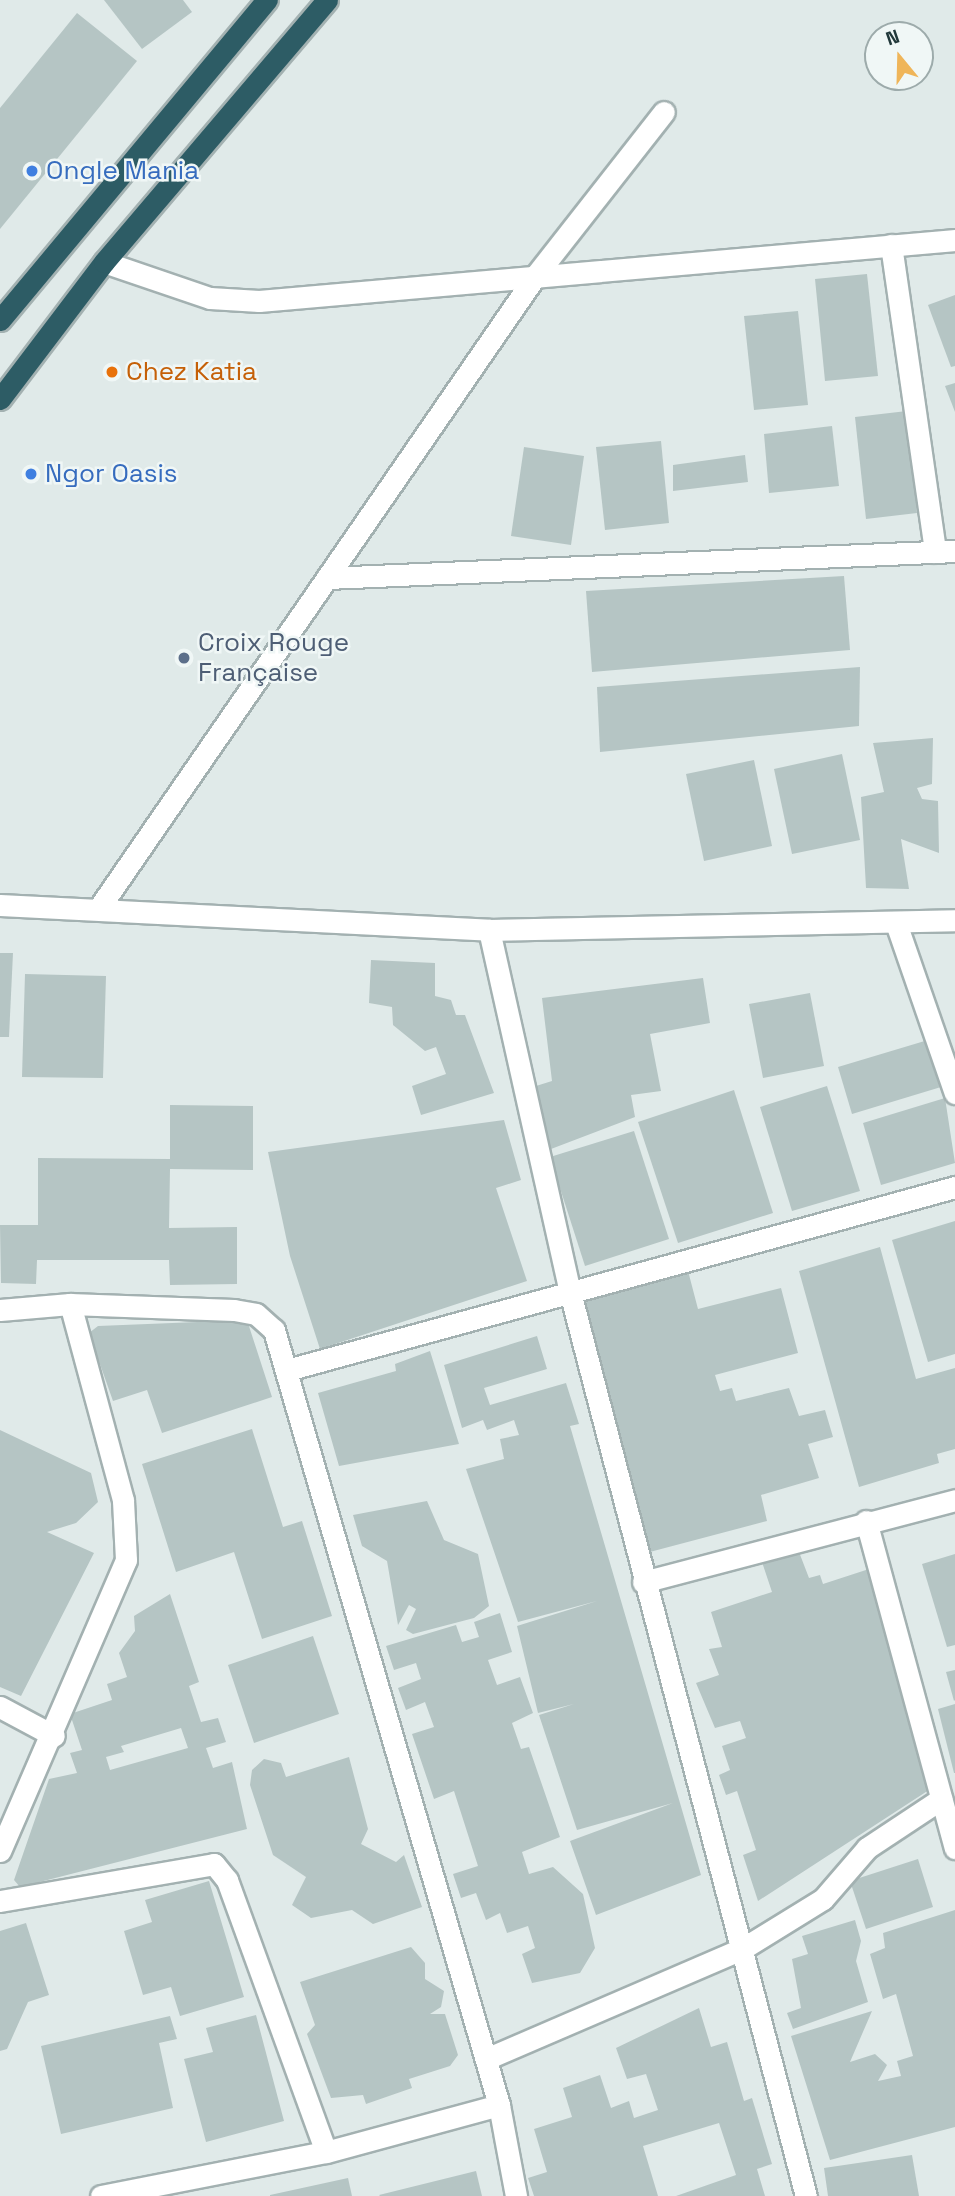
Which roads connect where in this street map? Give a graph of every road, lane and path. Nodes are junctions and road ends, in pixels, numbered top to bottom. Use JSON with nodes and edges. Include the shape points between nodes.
{"nodes":[{"id":1,"x":267,"y":0,"type":"edge"},
{"id":2,"x":327,"y":0,"type":"edge"},
{"id":3,"x":664,"y":112,"type":"dead end"},
{"id":4,"x":955,"y":240,"type":"edge"},
{"id":5,"x":891,"y":245,"type":"junction"},
{"id":6,"x":104,"y":262,"type":"junction"},
{"id":7,"x":536,"y":275,"type":"junction"},
{"id":8,"x":0,"y":320,"type":"edge"},
{"id":9,"x":0,"y":399,"type":"edge"},
{"id":10,"x":945,"y":552,"type":"edge"},
{"id":11,"x":327,"y":578,"type":"junction"},
{"id":12,"x":0,"y":905,"type":"edge"},
{"id":13,"x":99,"y":908,"type":"junction"},
{"id":14,"x":955,"y":920,"type":"edge"},
{"id":15,"x":896,"y":923,"type":"junction"},
{"id":16,"x":489,"y":930,"type":"junction"},
{"id":17,"x":955,"y":1093,"type":"edge"},
{"id":18,"x":955,"y":1187,"type":"edge"},
{"id":19,"x":571,"y":1296,"type":"junction"},
{"id":20,"x":70,"y":1304,"type":"junction"},
{"id":21,"x":0,"y":1310,"type":"edge"},
{"id":22,"x":287,"y":1370,"type":"junction"},
{"id":23,"x":955,"y":1500,"type":"edge"},
{"id":24,"x":866,"y":1521,"type":"junction"},
{"id":25,"x":643,"y":1581,"type":"junction"},
{"id":26,"x":0,"y":1706,"type":"edge"},
{"id":27,"x":54,"y":1736,"type":"junction"},
{"id":28,"x":940,"y":1799,"type":"junction"},
{"id":29,"x":955,"y":1848,"type":"edge"},
{"id":30,"x":0,"y":1851,"type":"edge"},
{"id":31,"x":0,"y":1901,"type":"edge"},
{"id":32,"x":742,"y":1949,"type":"junction"},
{"id":33,"x":486,"y":2059,"type":"junction"},
{"id":34,"x":499,"y":2105,"type":"junction"},
{"id":35,"x":326,"y":2152,"type":"junction"},
{"id":36,"x":101,"y":2196,"type":"edge"},
{"id":37,"x":516,"y":2196,"type":"edge"},
{"id":38,"x":806,"y":2196,"type":"edge"}],
"edges":[{"from":1,"to":8,"type":"highway"},
{"from":2,"to":6,"type":"highway"},
{"from":3,"to":7,"type":"street"},
{"from":4,"to":5,"type":"street"},
{"from":5,"to":7,"type":"street"},
{"from":5,"to":10,"type":"street"},
{"from":6,"to":7,"type":"street","via":[[210,298],[259,301]]},
{"from":6,"to":9,"type":"highway"},
{"from":7,"to":11,"type":"street"},
{"from":10,"to":11,"type":"street"},
{"from":11,"to":13,"type":"street"},
{"from":12,"to":13,"type":"street"},
{"from":13,"to":16,"type":"street"},
{"from":14,"to":15,"type":"street"},
{"from":15,"to":16,"type":"street"},
{"from":15,"to":17,"type":"street"},
{"from":16,"to":19,"type":"street"},
{"from":18,"to":19,"type":"street"},
{"from":19,"to":22,"type":"street"},
{"from":19,"to":25,"type":"street"},
{"from":20,"to":21,"type":"street"},
{"from":20,"to":22,"type":"street","via":[[247,1311],[274,1330]]},
{"from":20,"to":27,"type":"street","via":[[123,1500],[128,1543],[107,1612]]},
{"from":22,"to":33,"type":"street"},
{"from":23,"to":24,"type":"street"},
{"from":24,"to":25,"type":"street"},
{"from":24,"to":28,"type":"street"},
{"from":25,"to":32,"type":"street"},
{"from":26,"to":27,"type":"street"},
{"from":27,"to":30,"type":"street"},
{"from":28,"to":29,"type":"street"},
{"from":28,"to":32,"type":"street","via":[[867,1848],[823,1899]]},
{"from":31,"to":35,"type":"street","via":[[214,1864],[227,1880]]},
{"from":32,"to":33,"type":"street"},
{"from":32,"to":38,"type":"street"},
{"from":33,"to":34,"type":"street"},
{"from":34,"to":35,"type":"street"},
{"from":34,"to":37,"type":"street"},
{"from":35,"to":36,"type":"street"}]}
